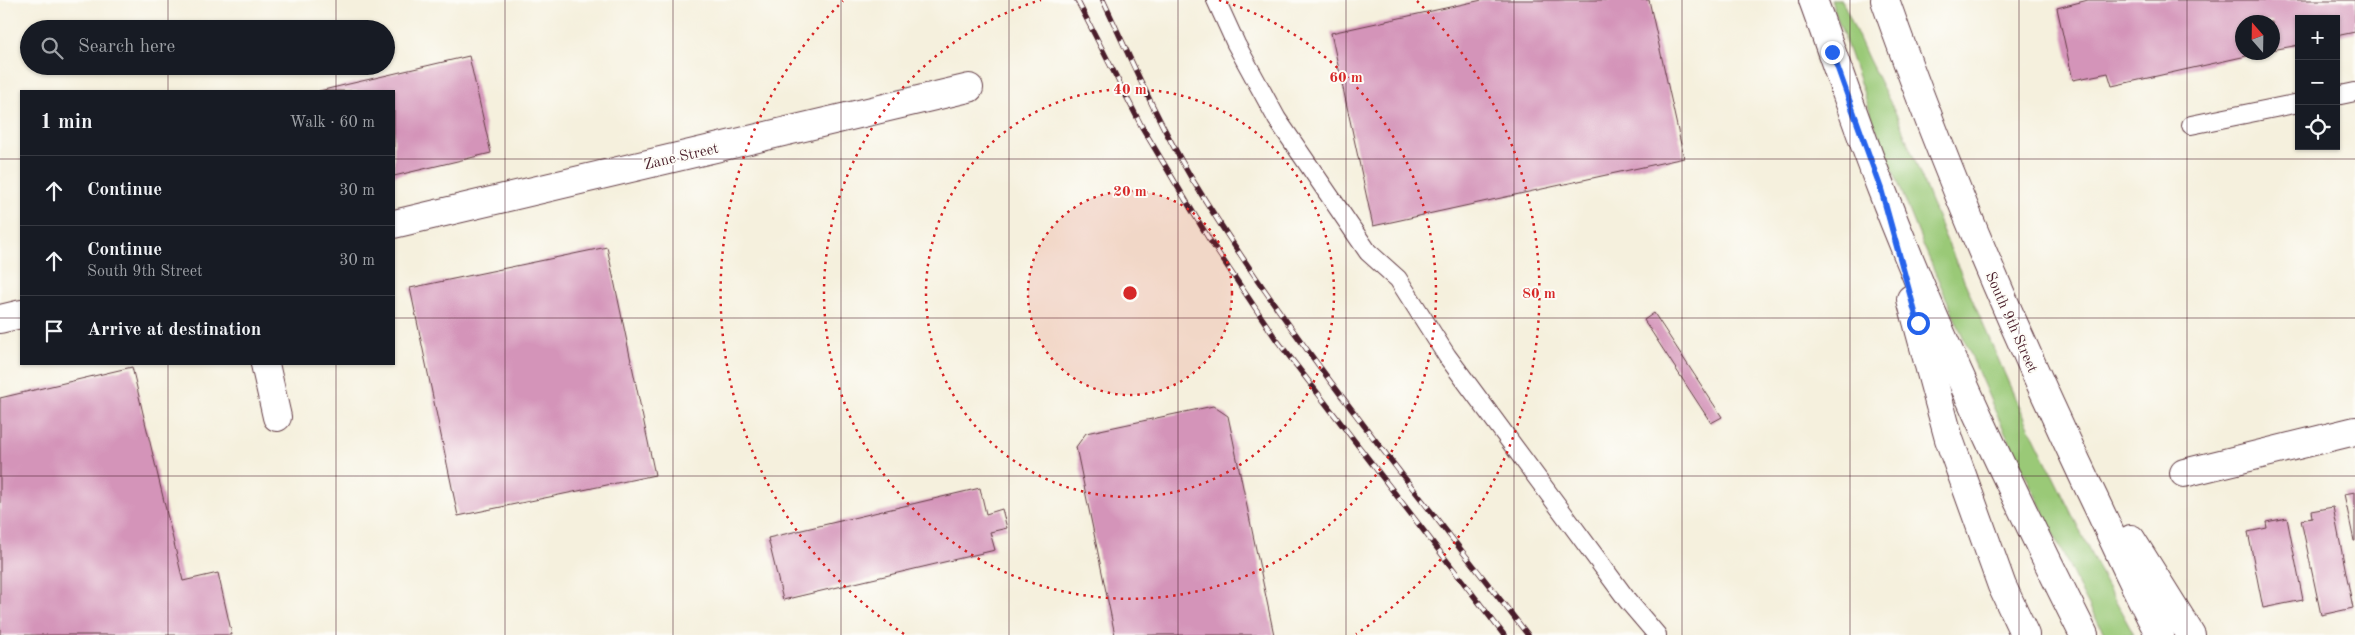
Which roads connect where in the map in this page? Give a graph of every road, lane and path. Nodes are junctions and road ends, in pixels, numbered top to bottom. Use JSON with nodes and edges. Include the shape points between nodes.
{"nodes":[{"id":1,"x":1216,"y":0,"type":"edge"},
{"id":2,"x":1813,"y":0,"type":"edge"},
{"id":3,"x":1885,"y":0,"type":"edge"},
{"id":4,"x":969,"y":88,"type":"dead end"},
{"id":5,"x":2355,"y":92,"type":"edge"},
{"id":6,"x":2340,"y":95,"type":"edge"},
{"id":7,"x":2295,"y":104,"type":"edge"},
{"id":8,"x":2191,"y":125,"type":"dead end"},
{"id":9,"x":1881,"y":189,"type":"junction"},
{"id":10,"x":395,"y":224,"type":"edge"},
{"id":11,"x":20,"y":314,"type":"edge"},
{"id":12,"x":0,"y":319,"type":"edge"},
{"id":13,"x":265,"y":365,"type":"edge"},
{"id":14,"x":2048,"y":401,"type":"junction"},
{"id":15,"x":277,"y":417,"type":"dead end"},
{"id":16,"x":2355,"y":431,"type":"edge"},
{"id":17,"x":2184,"y":473,"type":"dead end"},
{"id":18,"x":1657,"y":635,"type":"edge"},
{"id":19,"x":2025,"y":635,"type":"edge"},
{"id":20,"x":2084,"y":635,"type":"edge"},
{"id":21,"x":2160,"y":635,"type":"edge"},
{"id":22,"x":2191,"y":635,"type":"edge"}],
"edges":[{"from":1,"to":18,"type":"lane","via":[[1277,119],[1368,252],[1398,279],[1447,356]]},
{"from":2,"to":9,"type":"main road"},
{"from":3,"to":14,"type":"main road","name":"South 9th Street","via":[[1921,104],[1992,278]]},
{"from":4,"to":10,"type":"main road","name":"Zane Street"},
{"from":5,"to":6,"type":"lane"},
{"from":7,"to":8,"type":"lane"},
{"from":9,"to":19,"type":"main road","via":[[1950,439],[2002,586]]},
{"from":9,"to":20,"type":"main road","via":[[2011,488]]},
{"from":11,"to":12,"type":"main road"},
{"from":13,"to":15,"type":"main road"},
{"from":14,"to":21,"type":"main road","name":"South 9th Street"},
{"from":14,"to":22,"type":"main road"},
{"from":16,"to":17,"type":"main road"}]}
